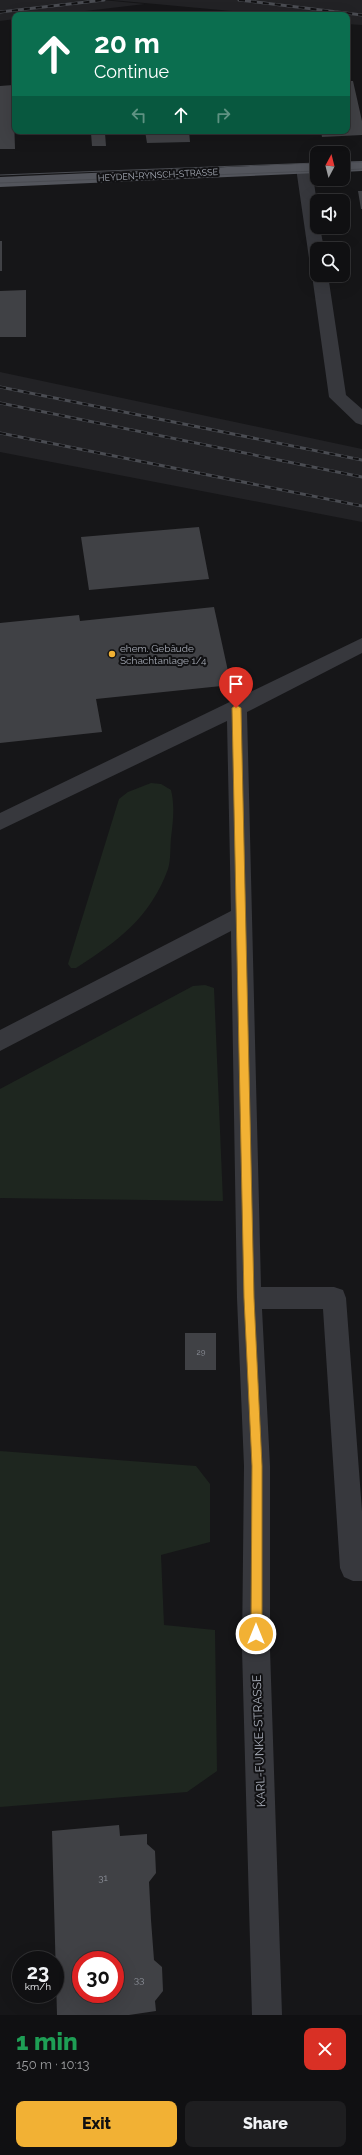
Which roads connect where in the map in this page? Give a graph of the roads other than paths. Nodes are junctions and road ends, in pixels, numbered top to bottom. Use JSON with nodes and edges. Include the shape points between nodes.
{"nodes":[{"id":1,"x":362,"y":166,"type":"edge"},
{"id":2,"x":350,"y":167,"type":"edge"},
{"id":3,"x":310,"y":168,"type":"edge"},
{"id":4,"x":0,"y":182,"type":"edge"},
{"id":5,"x":312,"y":186,"type":"edge"},
{"id":6,"x":316,"y":242,"type":"edge"},
{"id":7,"x":321,"y":282,"type":"edge"},
{"id":8,"x":362,"y":419,"type":"edge"},
{"id":9,"x":362,"y":645,"type":"edge"},
{"id":10,"x":236,"y":708,"type":"junction"},
{"id":11,"x":0,"y":822,"type":"edge"},
{"id":12,"x":240,"y":916,"type":"junction"},
{"id":13,"x":0,"y":1041,"type":"edge"},
{"id":14,"x":249,"y":1298,"type":"junction"},
{"id":15,"x":362,"y":1568,"type":"edge"},
{"id":16,"x":267,"y":2015,"type":"edge"}],
"edges":[{"from":1,"to":2,"type":"main road"},
{"from":3,"to":4,"type":"main road","name":"HEYDEN-RYNSCH-STRASSE"},
{"from":5,"to":6,"type":"street"},
{"from":7,"to":8,"type":"street","via":[[338,397]]},
{"from":9,"to":10,"type":"street"},
{"from":10,"to":11,"type":"street"},
{"from":10,"to":12,"type":"street","name":"KARL-FUNKE-STRASSE"},
{"from":12,"to":13,"type":"street"},
{"from":12,"to":14,"type":"street","name":"KARL-FUNKE-STRASSE"},
{"from":14,"to":15,"type":"street","via":[[334,1298],[353,1568]]},
{"from":14,"to":16,"type":"street","name":"KARL-FUNKE-STRASSE","via":[[257,1466],[256,1649]]}]}
